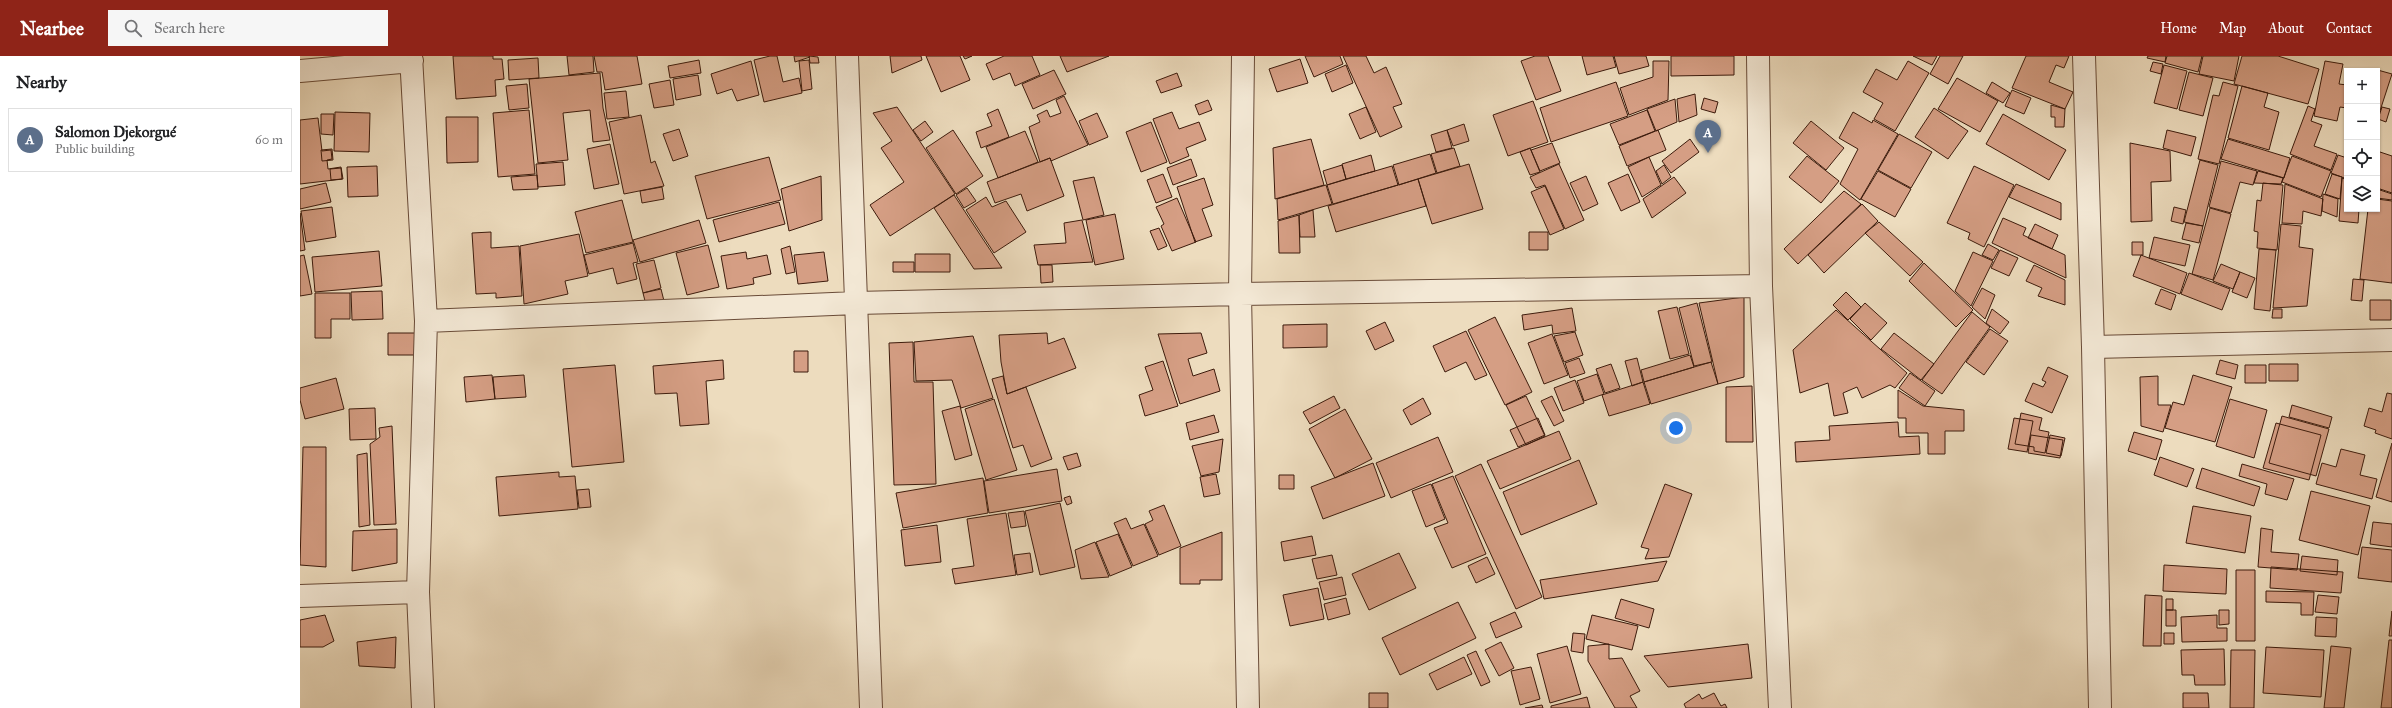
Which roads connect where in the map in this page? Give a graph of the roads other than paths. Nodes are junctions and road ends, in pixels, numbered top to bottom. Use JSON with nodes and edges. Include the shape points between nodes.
{"nodes":[{"id":1,"x":847,"y":56,"type":"edge"},
{"id":2,"x":1243,"y":56,"type":"edge"},
{"id":3,"x":1758,"y":56,"type":"edge"},
{"id":4,"x":2084,"y":56,"type":"edge"},
{"id":5,"x":412,"y":58,"type":"edge"},
{"id":6,"x":300,"y":71,"type":"edge"},
{"id":7,"x":1761,"y":286,"type":"junction"},
{"id":8,"x":1240,"y":294,"type":"junction"},
{"id":9,"x":856,"y":303,"type":"junction"},
{"id":10,"x":426,"y":321,"type":"junction"},
{"id":11,"x":2392,"y":340,"type":"edge"},
{"id":12,"x":2093,"y":347,"type":"junction"},
{"id":13,"x":418,"y":592,"type":"junction"},
{"id":14,"x":300,"y":596,"type":"edge"},
{"id":15,"x":423,"y":708,"type":"edge"},
{"id":16,"x":871,"y":708,"type":"edge"},
{"id":17,"x":1248,"y":708,"type":"edge"},
{"id":18,"x":1780,"y":708,"type":"edge"},
{"id":19,"x":2100,"y":708,"type":"edge"}],
"edges":[{"from":1,"to":9,"type":"street"},
{"from":2,"to":8,"type":"street"},
{"from":3,"to":7,"type":"street"},
{"from":4,"to":12,"type":"street"},
{"from":5,"to":6,"type":"street"},
{"from":5,"to":10,"type":"street"},
{"from":7,"to":8,"type":"street"},
{"from":7,"to":18,"type":"street"},
{"from":8,"to":9,"type":"street"},
{"from":8,"to":17,"type":"street"},
{"from":9,"to":10,"type":"street"},
{"from":9,"to":16,"type":"street"},
{"from":10,"to":13,"type":"street"},
{"from":11,"to":12,"type":"street"},
{"from":12,"to":19,"type":"street"},
{"from":13,"to":14,"type":"street"},
{"from":13,"to":15,"type":"street"}]}
